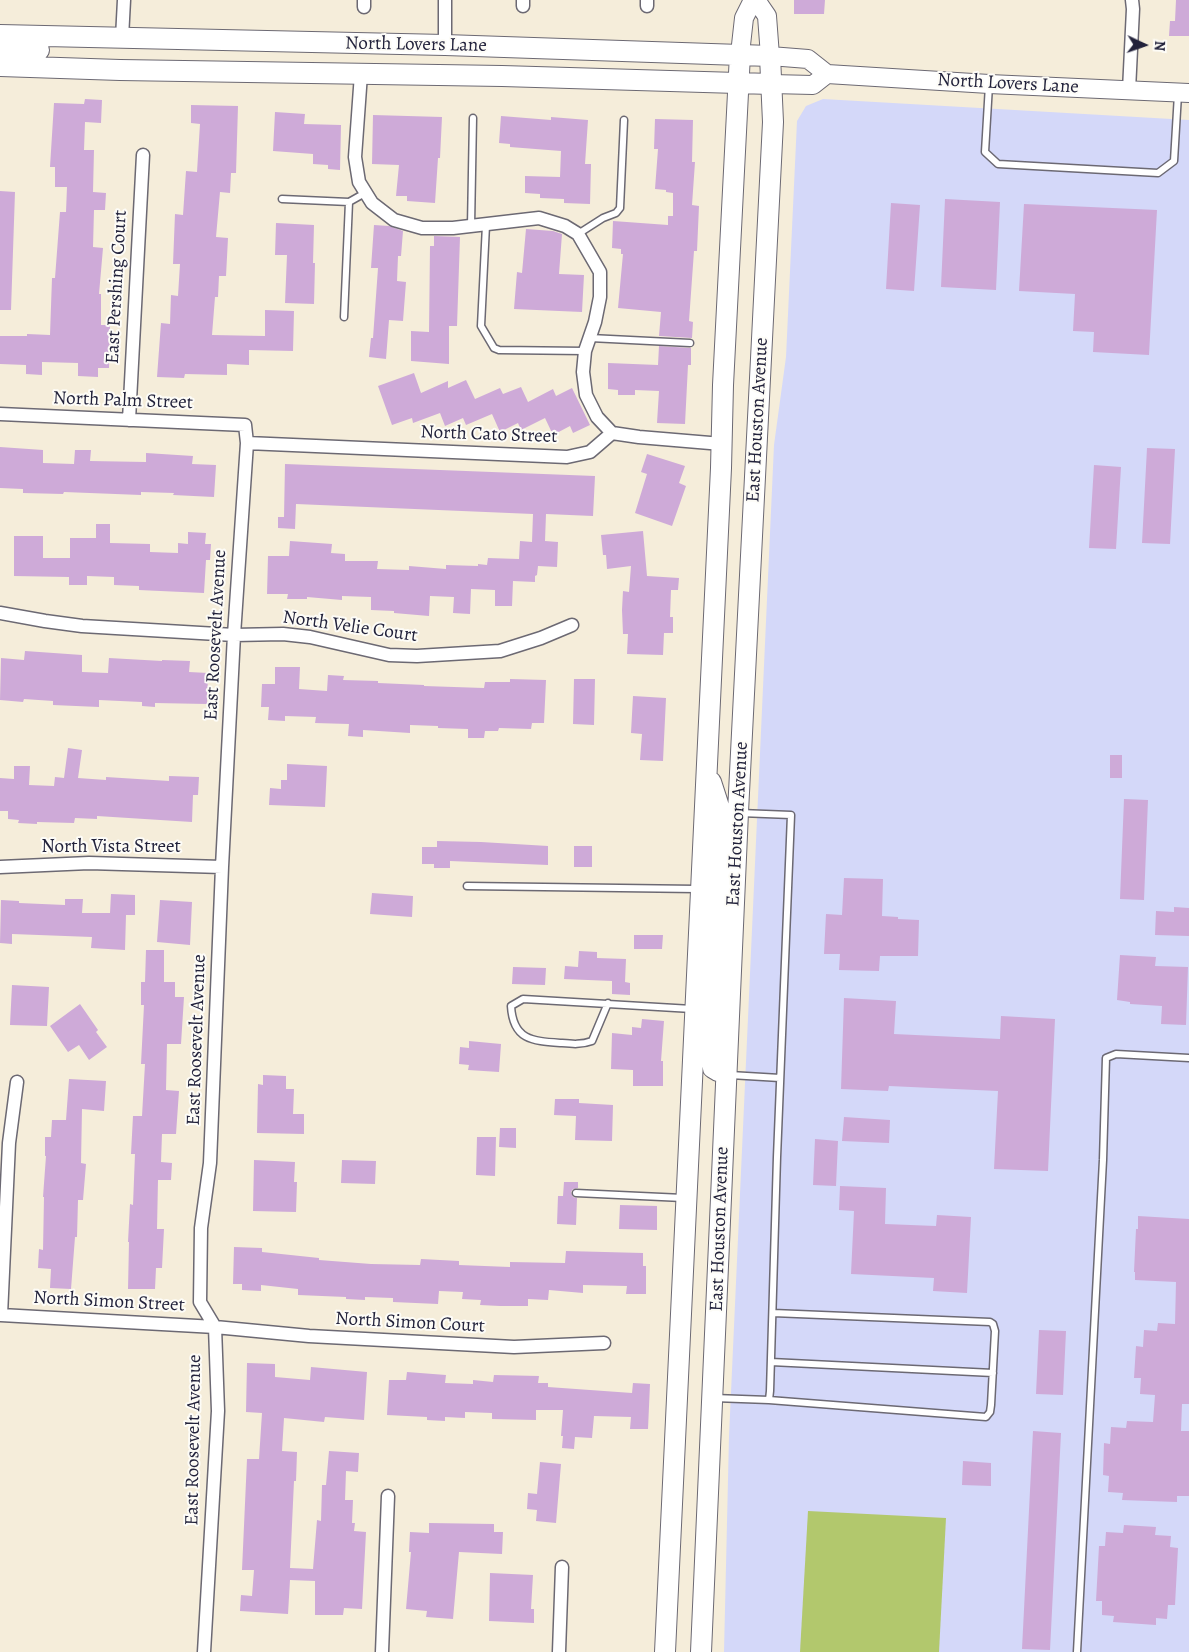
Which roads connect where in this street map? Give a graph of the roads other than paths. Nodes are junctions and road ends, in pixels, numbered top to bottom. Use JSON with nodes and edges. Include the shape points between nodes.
{"nodes":[{"id":1,"x":124,"y":0,"type":"edge"},
{"id":2,"x":445,"y":0,"type":"edge"},
{"id":3,"x":755,"y":0,"type":"edge"},
{"id":4,"x":1132,"y":0,"type":"edge"},
{"id":5,"x":0,"y":35,"type":"edge"},
{"id":6,"x":122,"y":38,"type":"junction"},
{"id":7,"x":445,"y":45,"type":"junction"},
{"id":8,"x":0,"y":52,"type":"edge"},
{"id":9,"x":740,"y":54,"type":"junction"},
{"id":10,"x":770,"y":56,"type":"junction"},
{"id":11,"x":0,"y":66,"type":"edge"},
{"id":12,"x":361,"y":74,"type":"junction"},
{"id":13,"x":828,"y":74,"type":"junction"},
{"id":14,"x":738,"y":83,"type":"junction"},
{"id":15,"x":771,"y":84,"type":"junction"},
{"id":16,"x":989,"y":84,"type":"junction"},
{"id":17,"x":1130,"y":90,"type":"junction"},
{"id":18,"x":1184,"y":93,"type":"edge"},
{"id":19,"x":473,"y":118,"type":"dead end"},
{"id":20,"x":624,"y":120,"type":"dead end"},
{"id":21,"x":143,"y":155,"type":"dead end"},
{"id":22,"x":365,"y":193,"type":"junction"},
{"id":23,"x":282,"y":199,"type":"dead end"},
{"id":24,"x":349,"y":202,"type":"junction"},
{"id":25,"x":486,"y":225,"type":"junction"},
{"id":26,"x":471,"y":226,"type":"junction"},
{"id":27,"x":578,"y":234,"type":"junction"},
{"id":28,"x":344,"y":317,"type":"dead end"},
{"id":29,"x":590,"y":338,"type":"junction"},
{"id":30,"x":690,"y":343,"type":"dead end"},
{"id":31,"x":585,"y":350,"type":"junction"},
{"id":32,"x":0,"y":414,"type":"edge"},
{"id":33,"x":129,"y":420,"type":"junction"},
{"id":34,"x":245,"y":425,"type":"joint"},
{"id":35,"x":612,"y":433,"type":"junction"},
{"id":36,"x":247,"y":443,"type":"junction"},
{"id":37,"x":722,"y":444,"type":"junction"},
{"id":38,"x":0,"y":613,"type":"edge"},
{"id":39,"x":572,"y":624,"type":"dead end"},
{"id":40,"x":234,"y":635,"type":"junction"},
{"id":41,"x":707,"y":770,"type":"junction"},
{"id":42,"x":738,"y":812,"type":"junction"},
{"id":43,"x":0,"y":867,"type":"edge"},
{"id":44,"x":222,"y":867,"type":"junction"},
{"id":45,"x":467,"y":886,"type":"dead end"},
{"id":46,"x":701,"y":889,"type":"junction"},
{"id":47,"x":608,"y":1003,"type":"junction"},
{"id":48,"x":696,"y":1009,"type":"junction"},
{"id":49,"x":1189,"y":1058,"type":"edge"},
{"id":50,"x":726,"y":1074,"type":"junction"},
{"id":51,"x":780,"y":1078,"type":"junction"},
{"id":52,"x":17,"y":1082,"type":"dead end"},
{"id":53,"x":576,"y":1193,"type":"dead end"},
{"id":54,"x":686,"y":1198,"type":"junction"},
{"id":55,"x":773,"y":1313,"type":"junction"},
{"id":56,"x":1,"y":1315,"type":"edge"},
{"id":57,"x":215,"y":1327,"type":"junction"},
{"id":58,"x":604,"y":1343,"type":"dead end"},
{"id":59,"x":771,"y":1362,"type":"junction"},
{"id":60,"x":993,"y":1373,"type":"junction"},
{"id":61,"x":712,"y":1398,"type":"junction"},
{"id":62,"x":769,"y":1400,"type":"junction"},
{"id":63,"x":388,"y":1496,"type":"dead end"},
{"id":64,"x":562,"y":1567,"type":"dead end"},
{"id":65,"x":204,"y":1652,"type":"edge"},
{"id":66,"x":382,"y":1652,"type":"edge"},
{"id":67,"x":559,"y":1652,"type":"edge"},
{"id":68,"x":665,"y":1652,"type":"edge"},
{"id":69,"x":701,"y":1652,"type":"edge"},
{"id":70,"x":1077,"y":1652,"type":"edge"}],
"edges":[{"from":1,"to":6,"type":"street"},
{"from":2,"to":7,"type":"street"},
{"from":3,"to":9,"type":"main road","name":"East Houston Avenue","via":[[744,18]]},
{"from":3,"to":10,"type":"main road","name":"East Houston Avenue","via":[[767,16]]},
{"from":4,"to":17,"type":"street"},
{"from":5,"to":6,"type":"main road","name":"North Lovers Lane"},
{"from":6,"to":7,"type":"main road","name":"North Lovers Lane"},
{"from":6,"to":8,"type":"main road","via":[[119,45],[106,51],[18,49]]},
{"from":7,"to":9,"type":"main road","name":"North Lovers Lane"},
{"from":9,"to":10,"type":"main road","name":"North Lovers Lane"},
{"from":9,"to":14,"type":"main road","name":"East Houston Avenue"},
{"from":10,"to":13,"type":"main road","name":"North Lovers Lane","via":[[808,59]]},
{"from":10,"to":15,"type":"main road","name":"East Houston Avenue"},
{"from":11,"to":12,"type":"main road","name":"North Lovers Lane"},
{"from":12,"to":14,"type":"main road","name":"North Lovers Lane"},
{"from":12,"to":22,"type":"street","via":[[355,157],[359,182]]},
{"from":13,"to":15,"type":"main road","name":"North Lovers Lane","via":[[813,85]]},
{"from":13,"to":16,"type":"main road","name":"North Lovers Lane"},
{"from":14,"to":15,"type":"main road","name":"North Lovers Lane"},
{"from":14,"to":37,"type":"main road","name":"East Houston Avenue"},
{"from":15,"to":42,"type":"main road","name":"East Houston Avenue","via":[[772,132]]},
{"from":16,"to":17,"type":"main road","name":"North Lovers Lane"},
{"from":16,"to":18,"type":"lane","via":[[984,152],[998,164],[1158,173],[1174,161]]},
{"from":17,"to":18,"type":"main road","name":"North Lovers Lane"},
{"from":19,"to":26,"type":"lane"},
{"from":20,"to":27,"type":"lane","via":[[620,208]]},
{"from":21,"to":33,"type":"street","name":"East Pershing Court"},
{"from":22,"to":24,"type":"lane"},
{"from":22,"to":26,"type":"street","via":[[372,203],[394,220],[422,228]]},
{"from":23,"to":24,"type":"lane"},
{"from":24,"to":28,"type":"lane"},
{"from":25,"to":26,"type":"street"},
{"from":25,"to":27,"type":"street","via":[[539,218],[566,226]]},
{"from":25,"to":31,"type":"lane","via":[[481,326],[494,348]]},
{"from":27,"to":29,"type":"street","via":[[600,272],[600,297]]},
{"from":29,"to":30,"type":"lane"},
{"from":29,"to":31,"type":"street"},
{"from":31,"to":35,"type":"street","via":[[586,395],[596,417]]},
{"from":32,"to":33,"type":"street","name":"North Palm Street"},
{"from":33,"to":34,"type":"street","name":"North Palm Street"},
{"from":34,"to":36,"type":"street","name":"East Roosevelt Avenue"},
{"from":35,"to":36,"type":"street","name":"North Cato Street","via":[[590,452],[567,457]]},
{"from":35,"to":37,"type":"street"},
{"from":36,"to":40,"type":"street","name":"East Roosevelt Avenue"},
{"from":37,"to":41,"type":"main road","name":"East Houston Avenue"},
{"from":38,"to":40,"type":"street","name":"North Velie Court","via":[[82,626]]},
{"from":39,"to":40,"type":"street","name":"North Velie Court","via":[[500,651],[417,656],[389,655],[310,637]]},
{"from":40,"to":44,"type":"street","name":"East Roosevelt Avenue"},
{"from":41,"to":46,"type":"main road","name":"East Houston Avenue"},
{"from":41,"to":50,"type":"main road","via":[[722,816],[710,1047],[714,1068]]},
{"from":42,"to":50,"type":"main road","name":"East Houston Avenue"},
{"from":42,"to":51,"type":"lane","via":[[791,815]]},
{"from":43,"to":44,"type":"street","name":"North Vista Street","via":[[89,863]]},
{"from":44,"to":57,"type":"street","name":"East Roosevelt Avenue","via":[[210,1163],[201,1228],[200,1302]]},
{"from":45,"to":46,"type":"lane"},
{"from":46,"to":48,"type":"main road","name":"East Houston Avenue"},
{"from":47,"to":47,"type":"lane","via":[[523,999],[511,1006],[512,1021],[523,1036],[537,1042],[584,1044],[592,1041]]},
{"from":47,"to":48,"type":"lane"},
{"from":48,"to":54,"type":"main road","name":"East Houston Avenue"},
{"from":49,"to":70,"type":"lane","via":[[1116,1054],[1106,1058]]},
{"from":50,"to":51,"type":"lane"},
{"from":50,"to":61,"type":"main road","name":"East Houston Avenue"},
{"from":51,"to":55,"type":"lane"},
{"from":52,"to":56,"type":"street","via":[[9,1143]]},
{"from":53,"to":54,"type":"lane"},
{"from":54,"to":68,"type":"main road","name":"East Houston Avenue"},
{"from":55,"to":59,"type":"lane"},
{"from":55,"to":60,"type":"lane","via":[[990,1322],[995,1331]]},
{"from":56,"to":57,"type":"street","name":"North Simon Street"},
{"from":57,"to":58,"type":"street","name":"North Simon Court","via":[[309,1336],[514,1347]]},
{"from":57,"to":65,"type":"street","name":"East Roosevelt Avenue","via":[[218,1411]]},
{"from":59,"to":60,"type":"lane"},
{"from":59,"to":62,"type":"lane"},
{"from":60,"to":62,"type":"lane","via":[[990,1412],[986,1416]]},
{"from":61,"to":62,"type":"lane"},
{"from":61,"to":69,"type":"main road","name":"East Houston Avenue"},
{"from":63,"to":66,"type":"street"},
{"from":64,"to":67,"type":"street"}]}
